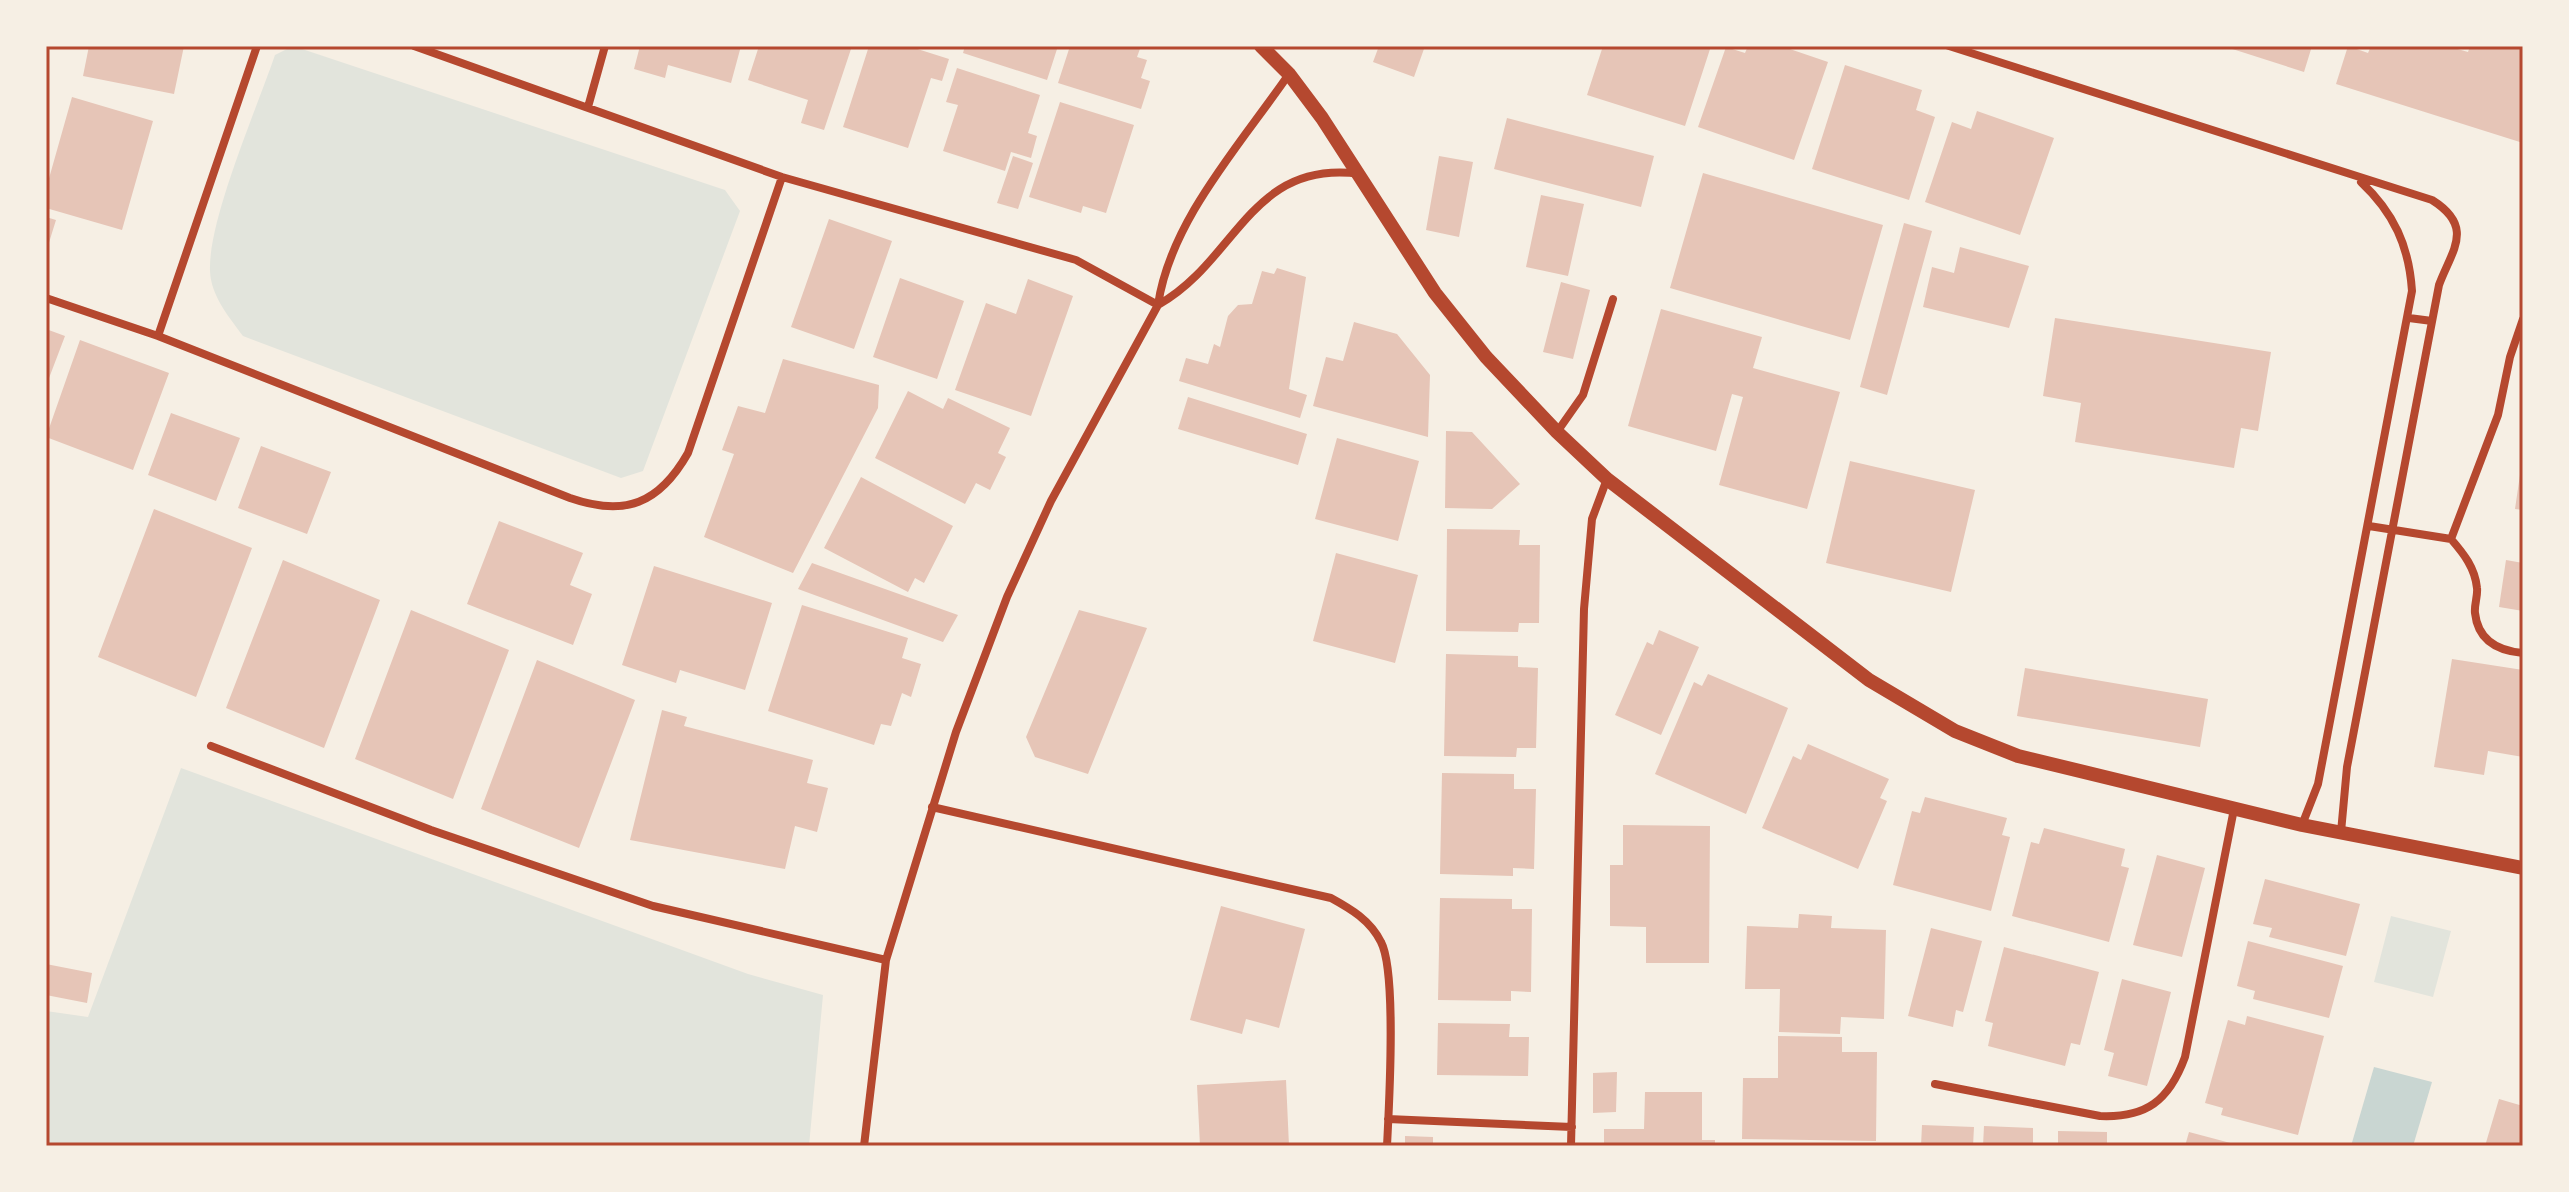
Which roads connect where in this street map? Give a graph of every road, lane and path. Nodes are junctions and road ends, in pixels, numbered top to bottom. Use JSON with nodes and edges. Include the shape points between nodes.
{"nodes":[{"id":1,"x":257,"y":46,"type":"edge"},
{"id":2,"x":414,"y":46,"type":"edge"},
{"id":3,"x":605,"y":46,"type":"edge"},
{"id":4,"x":1261,"y":46,"type":"edge"},
{"id":5,"x":1949,"y":46,"type":"edge"},
{"id":6,"x":1289,"y":74,"type":"junction"},
{"id":7,"x":588,"y":107,"type":"junction"},
{"id":8,"x":1360,"y":174,"type":"junction"},
{"id":9,"x":782,"y":177,"type":"junction"},
{"id":10,"x":2358,"y":179,"type":"junction"},
{"id":11,"x":46,"y":298,"type":"edge"},
{"id":12,"x":1613,"y":299,"type":"dead end"},
{"id":13,"x":1158,"y":305,"type":"junction"},
{"id":14,"x":2409,"y":318,"type":"junction"},
{"id":15,"x":2523,"y":319,"type":"edge"},
{"id":16,"x":2432,"y":321,"type":"junction"},
{"id":17,"x":158,"y":336,"type":"junction"},
{"id":18,"x":1557,"y":432,"type":"junction"},
{"id":19,"x":1607,"y":479,"type":"junction"},
{"id":20,"x":2369,"y":526,"type":"junction"},
{"id":21,"x":2394,"y":530,"type":"junction"},
{"id":22,"x":2451,"y":539,"type":"junction"},
{"id":23,"x":2523,"y":653,"type":"edge"},
{"id":24,"x":211,"y":746,"type":"dead end"},
{"id":25,"x":932,"y":807,"type":"junction"},
{"id":26,"x":2234,"y":809,"type":"junction"},
{"id":27,"x":2302,"y":825,"type":"junction"},
{"id":28,"x":2341,"y":832,"type":"junction"},
{"id":29,"x":2523,"y":868,"type":"edge"},
{"id":30,"x":886,"y":960,"type":"junction"},
{"id":31,"x":1935,"y":1084,"type":"dead end"},
{"id":32,"x":1388,"y":1119,"type":"junction"},
{"id":33,"x":1572,"y":1127,"type":"junction"},
{"id":34,"x":864,"y":1146,"type":"edge"},
{"id":35,"x":1387,"y":1146,"type":"edge"},
{"id":36,"x":1571,"y":1146,"type":"edge"}],
"edges":[{"from":1,"to":17,"type":"street"},
{"from":2,"to":7,"type":"street"},
{"from":3,"to":7,"type":"street"},
{"from":4,"to":6,"type":"street"},
{"from":5,"to":10,"type":"street"},
{"from":6,"to":8,"type":"street"},
{"from":6,"to":13,"type":"street","via":[[1188,220],[1169,256]]},
{"from":7,"to":9,"type":"street"},
{"from":8,"to":13,"type":"street","via":[[1320,172],[1275,190],[1196,279]]},
{"from":8,"to":18,"type":"street","via":[[1435,293]]},
{"from":9,"to":13,"type":"street","via":[[1076,260]]},
{"from":9,"to":17,"type":"street","via":[[688,453],[674,478],[652,497],[625,507],[597,507],[570,498]]},
{"from":10,"to":14,"type":"street","via":[[2393,219],[2404,243],[2412,291]]},
{"from":10,"to":16,"type":"street","via":[[2432,200],[2451,216],[2456,251],[2439,285]]},
{"from":11,"to":17,"type":"street"},
{"from":12,"to":18,"type":"street","via":[[1583,395]]},
{"from":13,"to":25,"type":"street","via":[[1051,501],[1007,597]]},
{"from":14,"to":16,"type":"street"},
{"from":14,"to":20,"type":"street"},
{"from":15,"to":22,"type":"street","via":[[2498,415]]},
{"from":16,"to":21,"type":"street"},
{"from":18,"to":19,"type":"street"},
{"from":19,"to":26,"type":"street","via":[[1869,680],[1955,731],[2018,756]]},
{"from":19,"to":33,"type":"street","via":[[1592,519],[1584,609]]},
{"from":20,"to":21,"type":"street"},
{"from":20,"to":27,"type":"street","via":[[2318,784]]},
{"from":21,"to":22,"type":"street"},
{"from":21,"to":28,"type":"street","via":[[2343,789]]},
{"from":22,"to":23,"type":"street","via":[[2473,573],[2478,591],[2474,610],[2482,635],[2503,651]]},
{"from":24,"to":30,"type":"street","via":[[431,830],[653,906]]},
{"from":25,"to":30,"type":"street"},
{"from":25,"to":32,"type":"street","via":[[1331,898],[1360,915],[1382,943],[1389,972]]},
{"from":26,"to":27,"type":"street"},
{"from":26,"to":31,"type":"street","via":[[2185,1057],[2163,1097],[2125,1117],[2100,1116]]},
{"from":27,"to":28,"type":"street"},
{"from":28,"to":29,"type":"street"},
{"from":30,"to":34,"type":"street"},
{"from":32,"to":33,"type":"street"},
{"from":32,"to":35,"type":"street"},
{"from":33,"to":36,"type":"street"}]}
